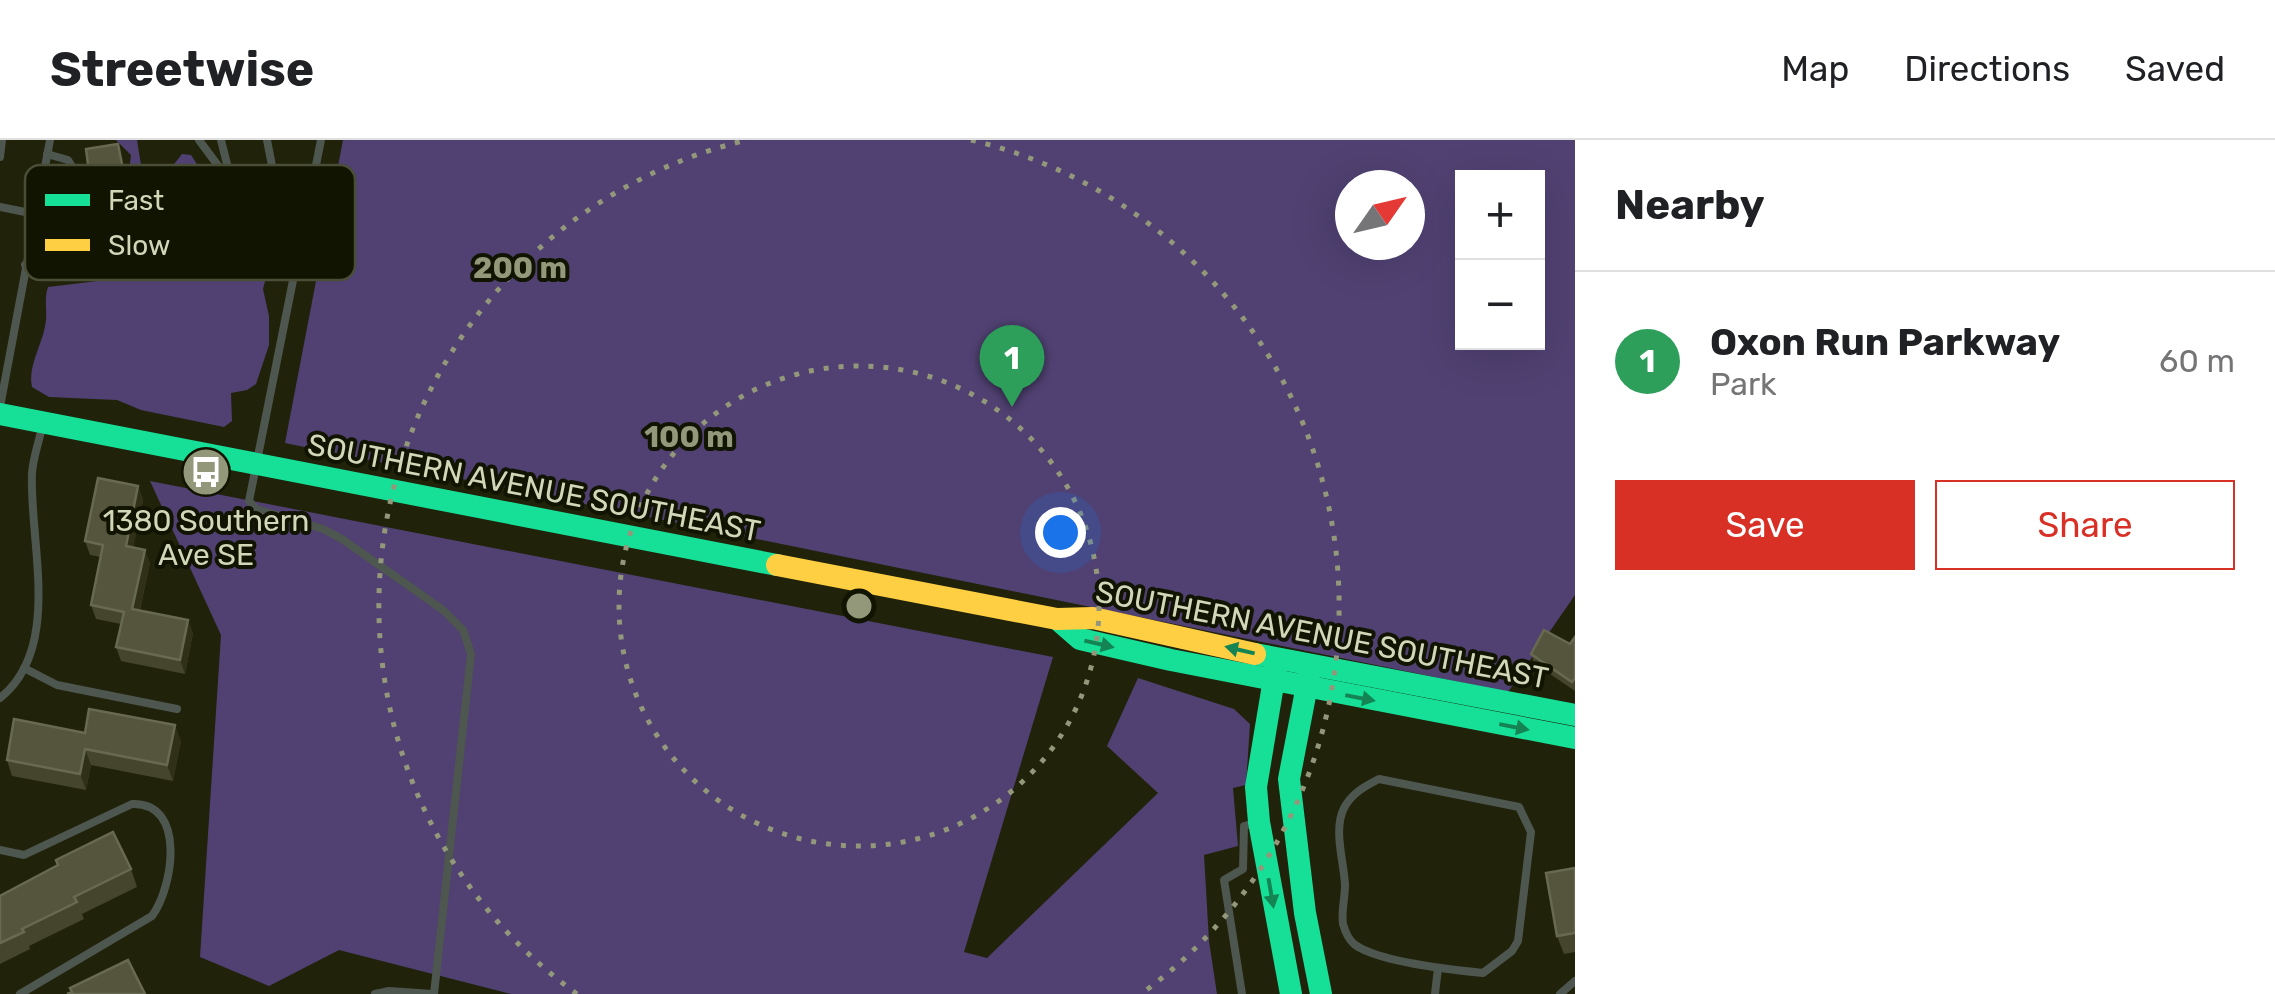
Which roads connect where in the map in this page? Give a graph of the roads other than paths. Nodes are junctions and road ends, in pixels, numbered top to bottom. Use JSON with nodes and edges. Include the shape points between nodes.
{"nodes":[{"id":1,"x":2,"y":140,"type":"edge"},
{"id":2,"x":50,"y":140,"type":"edge"},
{"id":3,"x":199,"y":140,"type":"edge"},
{"id":4,"x":221,"y":140,"type":"edge"},
{"id":5,"x":267,"y":140,"type":"edge"},
{"id":6,"x":321,"y":140,"type":"edge"},
{"id":7,"x":47,"y":154,"type":"junction"},
{"id":8,"x":0,"y":156,"type":"edge"},
{"id":9,"x":45,"y":165,"type":"edge"},
{"id":10,"x":71,"y":165,"type":"edge"},
{"id":11,"x":217,"y":165,"type":"edge"},
{"id":12,"x":227,"y":165,"type":"edge"},
{"id":13,"x":272,"y":165,"type":"edge"},
{"id":14,"x":316,"y":165,"type":"edge"},
{"id":15,"x":0,"y":207,"type":"edge"},
{"id":16,"x":25,"y":212,"type":"edge"},
{"id":17,"x":25,"y":265,"type":"edge"},
{"id":18,"x":293,"y":280,"type":"edge"},
{"id":19,"x":0,"y":410,"type":"edge"},
{"id":20,"x":43,"y":423,"type":"junction"},
{"id":21,"x":255,"y":464,"type":"junction"},
{"id":22,"x":1057,"y":619,"type":"junction"},
{"id":23,"x":24,"y":668,"type":"junction"},
{"id":24,"x":1275,"y":670,"type":"junction"},
{"id":25,"x":1230,"y":674,"type":"junction"},
{"id":26,"x":1309,"y":678,"type":"junction"},
{"id":27,"x":0,"y":698,"type":"edge"},
{"id":28,"x":178,"y":709,"type":"dead end"},
{"id":29,"x":1575,"y":714,"type":"edge"},
{"id":30,"x":1264,"y":731,"type":"junction"},
{"id":31,"x":1575,"y":738,"type":"edge"},
{"id":32,"x":1259,"y":822,"type":"junction"},
{"id":33,"x":0,"y":850,"type":"edge"},
{"id":34,"x":1438,"y":968,"type":"junction"},
{"id":35,"x":1575,"y":981,"type":"edge"},
{"id":36,"x":20,"y":994,"type":"edge"},
{"id":37,"x":375,"y":994,"type":"edge"},
{"id":38,"x":433,"y":994,"type":"edge"},
{"id":39,"x":1242,"y":994,"type":"edge"},
{"id":40,"x":1290,"y":994,"type":"edge"},
{"id":41,"x":1321,"y":994,"type":"edge"},
{"id":42,"x":1435,"y":994,"type":"edge"},
{"id":43,"x":1560,"y":994,"type":"edge"}],
"edges":[{"from":1,"to":8,"type":"lane"},
{"from":2,"to":7,"type":"lane"},
{"from":3,"to":11,"type":"lane"},
{"from":4,"to":12,"type":"lane"},
{"from":5,"to":13,"type":"lane"},
{"from":6,"to":14,"type":"lane"},
{"from":7,"to":9,"type":"lane"},
{"from":7,"to":10,"type":"lane"},
{"from":15,"to":16,"type":"lane"},
{"from":17,"to":19,"type":"lane"},
{"from":18,"to":21,"type":"lane"},
{"from":19,"to":20,"type":"main road","name":"SOUTHERN AVENUE SOUTHEAST"},
{"from":20,"to":21,"type":"main road","name":"SOUTHERN AVENUE SOUTHEAST"},
{"from":20,"to":23,"type":"lane","via":[[32,471],[40,604]]},
{"from":21,"to":22,"type":"main road","name":"SOUTHERN AVENUE SOUTHEAST"},
{"from":21,"to":38,"type":"lane","via":[[249,501],[256,509],[342,538],[464,630],[471,654]]},
{"from":24,"to":22,"type":"main road","name":"SOUTHERN AVENUE SOUTHEAST","one_way":true,"via":[[1093,618]]},
{"from":22,"to":25,"type":"main road","name":"SOUTHERN AVENUE SOUTHEAST","one_way":true,"via":[[1080,639]]},
{"from":23,"to":27,"type":"lane"},
{"from":23,"to":28,"type":"lane","via":[[57,684]]},
{"from":24,"to":25,"type":"main road","name":"SOUTHERN AVENUE SOUTHEAST"},
{"from":24,"to":26,"type":"main road","name":"SOUTHERN AVENUE SOUTHEAST"},
{"from":24,"to":30,"type":"main road"},
{"from":25,"to":30,"type":"main road","via":[[1257,702]]},
{"from":26,"to":29,"type":"main road","name":"SOUTHERN AVENUE SOUTHEAST"},
{"from":26,"to":31,"type":"main road","name":"SOUTHERN AVENUE SOUTHEAST","one_way":true},
{"from":26,"to":41,"type":"main road","via":[[1293,752],[1290,807]]},
{"from":30,"to":32,"type":"main road"},
{"from":32,"to":39,"type":"lane","via":[[1244,826],[1243,869],[1224,880]]},
{"from":32,"to":40,"type":"main road","one_way":true},
{"from":33,"to":36,"type":"lane","via":[[24,855],[132,804],[158,810],[171,834],[164,896],[152,916]]},
{"from":34,"to":34,"type":"lane","via":[[1370,952],[1344,930],[1342,812],[1353,793],[1378,779],[1519,807],[1531,832],[1512,950],[1483,973]]},
{"from":34,"to":42,"type":"lane"},
{"from":35,"to":43,"type":"lane"},
{"from":37,"to":38,"type":"lane"}]}
